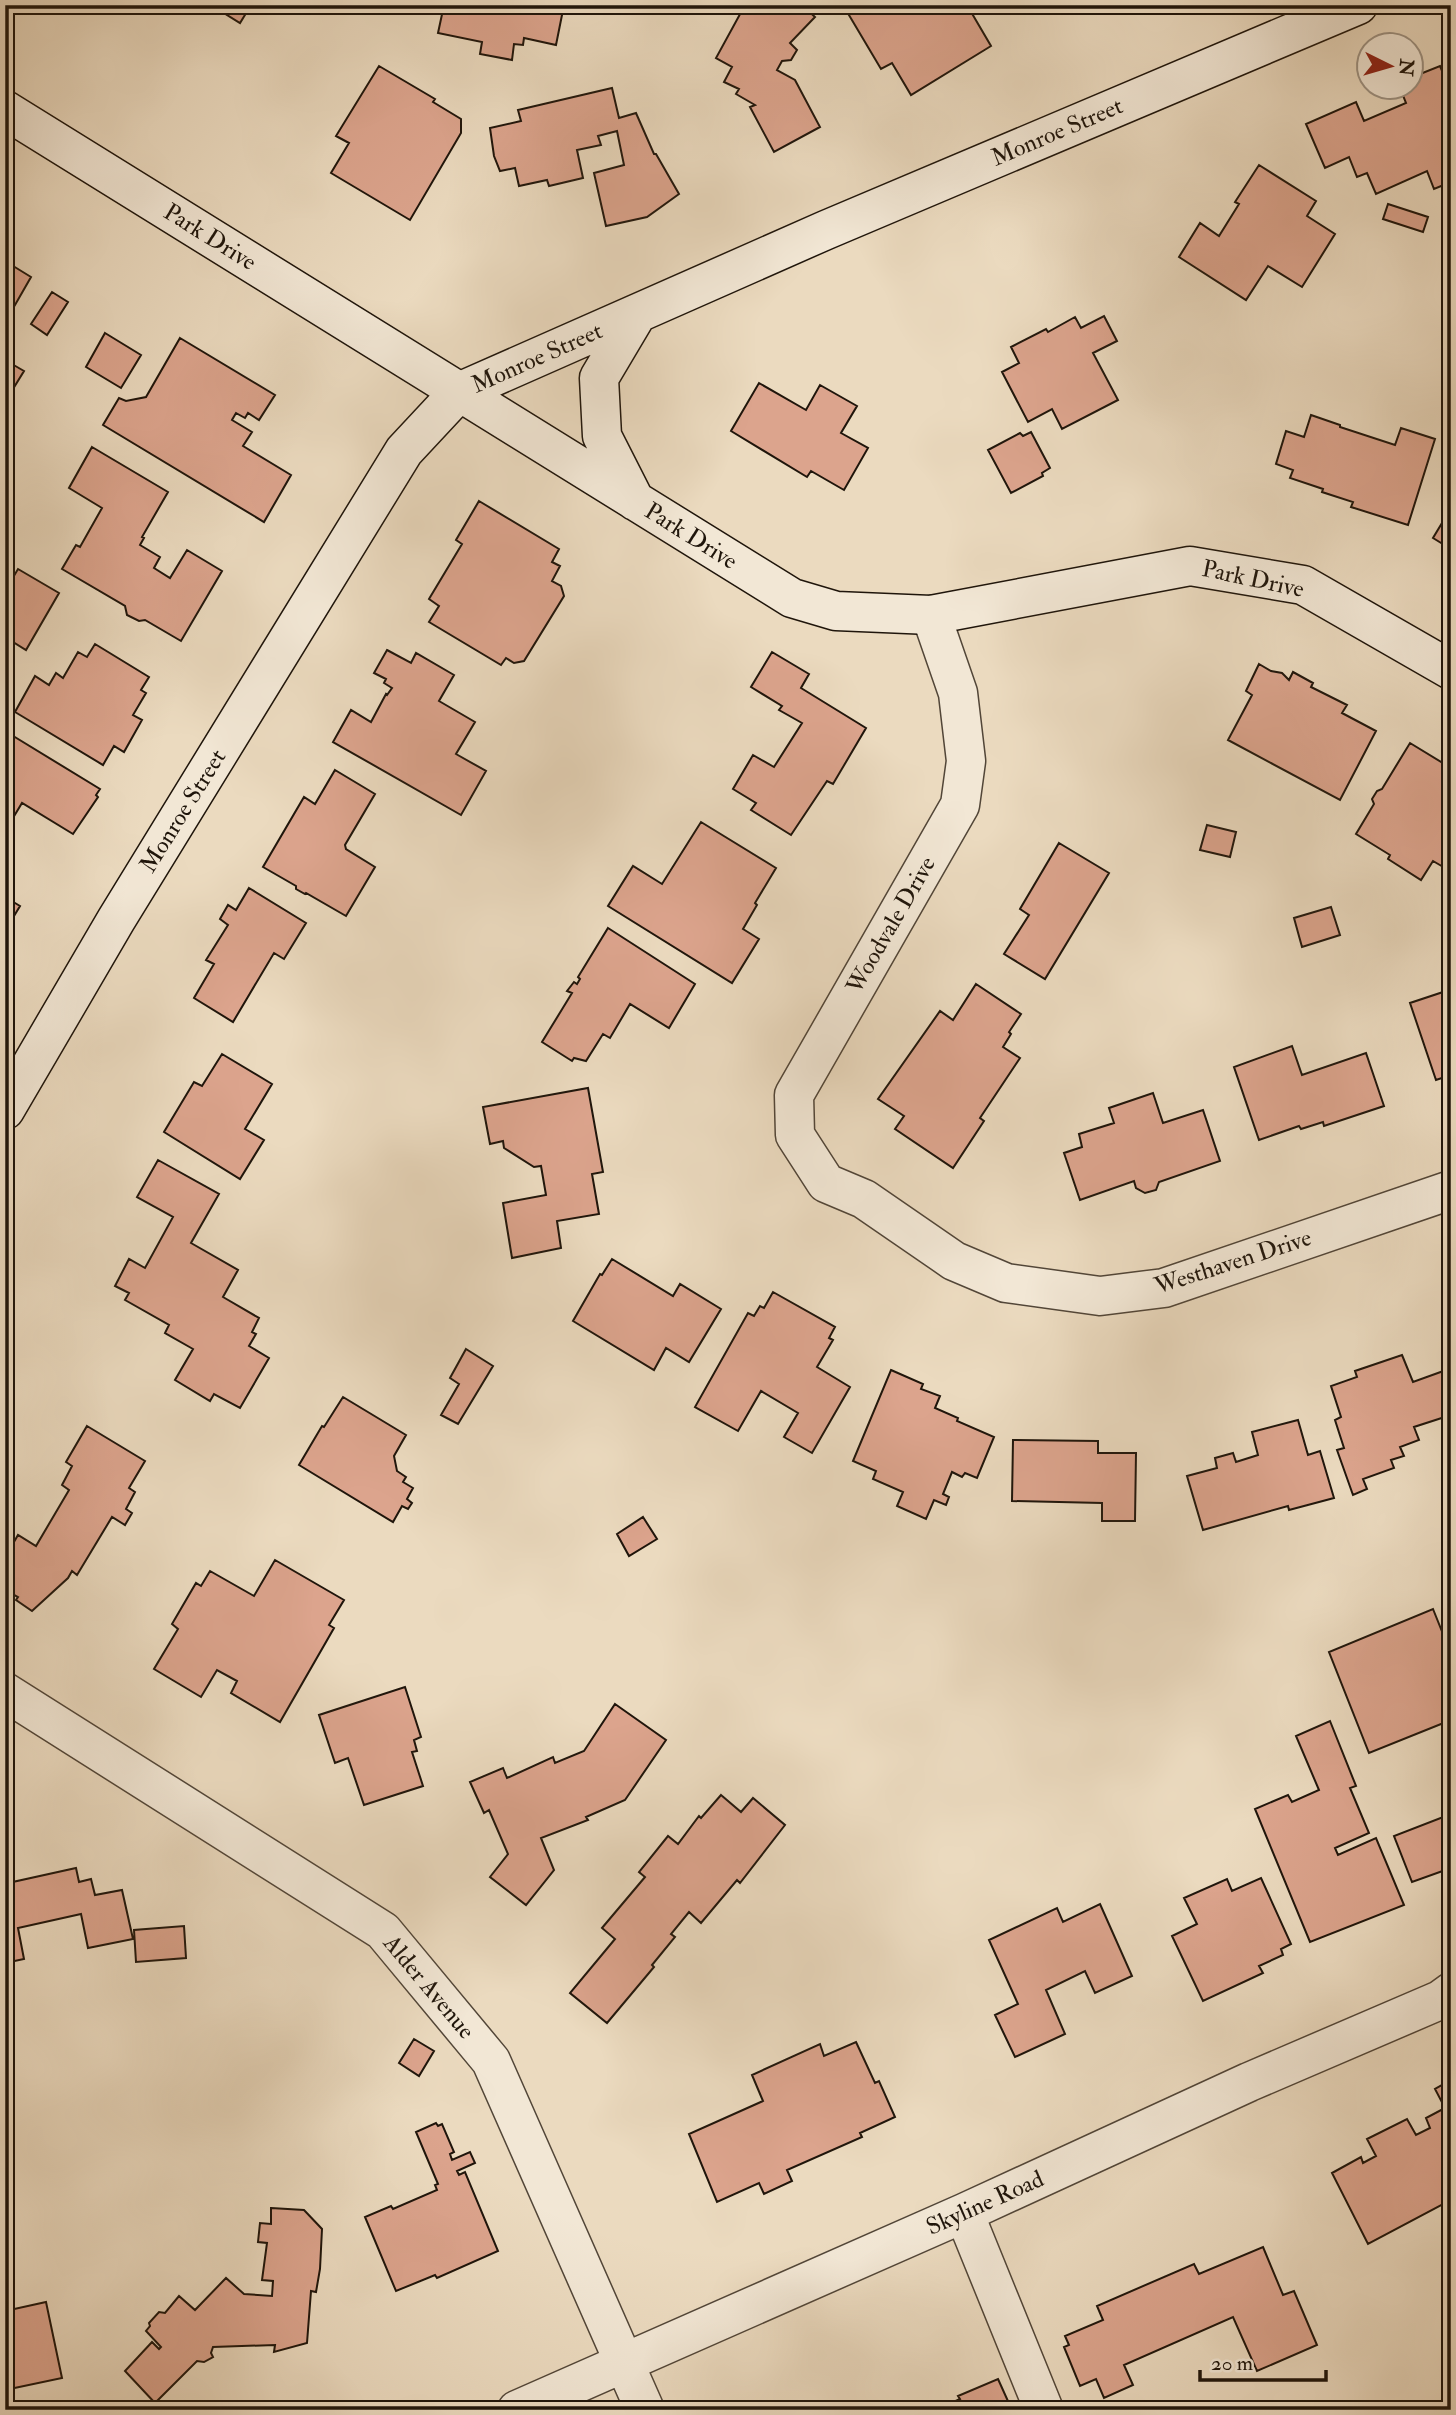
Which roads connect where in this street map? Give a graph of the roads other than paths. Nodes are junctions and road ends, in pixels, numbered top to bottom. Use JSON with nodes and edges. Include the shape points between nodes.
{"nodes":[{"id":1,"x":1358,"y":5,"type":"edge"},
{"id":2,"x":5,"y":110,"type":"edge"},
{"id":3,"x":637,"y":314,"type":"junction"},
{"id":4,"x":459,"y":392,"type":"junction"},
{"id":5,"x":635,"y":502,"type":"junction"},
{"id":6,"x":931,"y":615,"type":"junction"},
{"id":7,"x":1451,"y":670,"type":"edge"},
{"id":8,"x":5,"y":1110,"type":"edge"},
{"id":9,"x":1451,"y":1190,"type":"edge"},
{"id":10,"x":864,"y":1199,"type":"joint"},
{"id":11,"x":5,"y":1692,"type":"edge"},
{"id":12,"x":1451,"y":1992,"type":"edge"},
{"id":13,"x":964,"y":2213,"type":"junction"},
{"id":14,"x":624,"y":2362,"type":"junction"},
{"id":15,"x":517,"y":2410,"type":"edge"},
{"id":16,"x":645,"y":2410,"type":"edge"},
{"id":17,"x":1044,"y":2410,"type":"edge"}],
"edges":[{"from":1,"to":3,"type":"street","name":"Monroe Street"},
{"from":2,"to":4,"type":"street","name":"Park Drive"},
{"from":3,"to":4,"type":"street","name":"Monroe Street"},
{"from":3,"to":5,"type":"street","via":[[599,378],[602,436]]},
{"from":4,"to":5,"type":"street","name":"Park Drive"},
{"from":4,"to":8,"type":"street","name":"Monroe Street","via":[[404,451]]},
{"from":5,"to":6,"type":"street","name":"Park Drive","via":[[792,598],[836,611]]},
{"from":6,"to":7,"type":"street","name":"Park Drive","via":[[1190,566],[1303,585]]},
{"from":6,"to":10,"type":"street","name":"Woodvale Drive","via":[[958,693],[966,761],[960,805],[794,1095],[795,1135],[826,1182]]},
{"from":9,"to":10,"type":"street","name":"Westhaven Drive","via":[[1164,1288],[1100,1296],[1006,1283],[954,1261]]},
{"from":11,"to":14,"type":"street","name":"Alder Avenue","via":[[383,1931],[491,2061]]},
{"from":12,"to":13,"type":"street","name":"Skyline Road"},
{"from":13,"to":14,"type":"street","name":"Skyline Road"},
{"from":13,"to":17,"type":"street"},
{"from":14,"to":15,"type":"street","name":"Skyline Road"},
{"from":14,"to":16,"type":"street","name":"Alder Avenue"}]}
